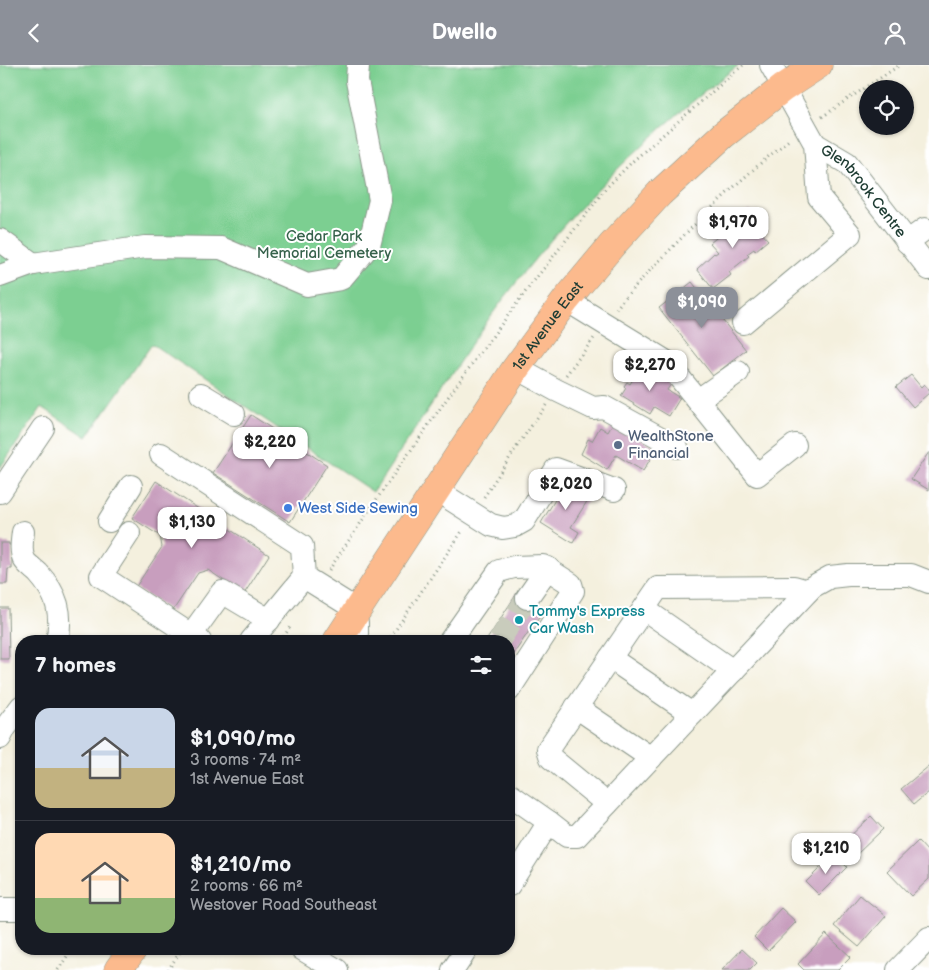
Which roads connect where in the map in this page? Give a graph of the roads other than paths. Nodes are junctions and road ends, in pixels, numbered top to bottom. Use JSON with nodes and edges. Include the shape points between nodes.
{"nodes":[{"id":1,"x":358,"y":65,"type":"edge"},
{"id":2,"x":818,"y":65,"type":"edge"},
{"id":3,"x":777,"y":76,"type":"edge"},
{"id":4,"x":815,"y":144,"type":"junction"},
{"id":5,"x":925,"y":229,"type":"dead end"},
{"id":6,"x":0,"y":240,"type":"edge"},
{"id":7,"x":907,"y":242,"type":"junction"},
{"id":8,"x":33,"y":264,"type":"junction"},
{"id":9,"x":929,"y":269,"type":"edge"},
{"id":10,"x":0,"y":276,"type":"edge"},
{"id":11,"x":566,"y":300,"type":"junction"},
{"id":12,"x":744,"y":323,"type":"dead end"},
{"id":13,"x":516,"y":369,"type":"junction"},
{"id":14,"x":738,"y":372,"type":"dead end"},
{"id":15,"x":201,"y":394,"type":"dead end"},
{"id":16,"x":698,"y":401,"type":"junction"},
{"id":17,"x":234,"y":414,"type":"dead end"},
{"id":18,"x":43,"y":428,"type":"dead end"},
{"id":19,"x":795,"y":445,"type":"dead end"},
{"id":20,"x":677,"y":447,"type":"dead end"},
{"id":21,"x":161,"y":454,"type":"dead end"},
{"id":22,"x":130,"y":486,"type":"dead end"},
{"id":23,"x":436,"y":490,"type":"junction"},
{"id":24,"x":614,"y":491,"type":"dead end"},
{"id":25,"x":0,"y":492,"type":"edge"},
{"id":26,"x":109,"y":521,"type":"dead end"},
{"id":27,"x":23,"y":532,"type":"dead end"},
{"id":28,"x":129,"y":533,"type":"dead end"},
{"id":29,"x":548,"y":568,"type":"junction"},
{"id":30,"x":311,"y":581,"type":"junction"},
{"id":31,"x":929,"y":582,"type":"edge"},
{"id":32,"x":808,"y":591,"type":"junction"},
{"id":33,"x":527,"y":598,"type":"tunnel mouth"},
{"id":34,"x":644,"y":609,"type":"junction"},
{"id":35,"x":269,"y":620,"type":"junction"},
{"id":36,"x":356,"y":623,"type":"edge"},
{"id":37,"x":58,"y":635,"type":"edge"},
{"id":38,"x":190,"y":635,"type":"edge"},
{"id":39,"x":197,"y":635,"type":"edge"},
{"id":40,"x":256,"y":635,"type":"edge"},
{"id":41,"x":343,"y":635,"type":"edge"},
{"id":42,"x":454,"y":635,"type":"edge"},
{"id":43,"x":610,"y":658,"type":"junction"},
{"id":44,"x":733,"y":671,"type":"junction"},
{"id":45,"x":515,"y":681,"type":"edge"},
{"id":46,"x":576,"y":707,"type":"junction"},
{"id":47,"x":692,"y":714,"type":"junction"},
{"id":48,"x":15,"y":715,"type":"edge"},
{"id":49,"x":0,"y":738,"type":"edge"},
{"id":50,"x":651,"y":758,"type":"junction"},
{"id":51,"x":515,"y":798,"type":"edge"},
{"id":52,"x":607,"y":804,"type":"junction"},
{"id":53,"x":549,"y":822,"type":"junction"},
{"id":54,"x":515,"y":876,"type":"edge"},
{"id":55,"x":0,"y":909,"type":"edge"},
{"id":56,"x":15,"y":909,"type":"edge"},
{"id":57,"x":929,"y":938,"type":"edge"},
{"id":58,"x":129,"y":955,"type":"edge"},
{"id":59,"x":312,"y":955,"type":"edge"},
{"id":60,"x":463,"y":955,"type":"edge"},
{"id":61,"x":334,"y":969,"type":"edge"},
{"id":62,"x":118,"y":970,"type":"edge"},
{"id":63,"x":453,"y":970,"type":"edge"},
{"id":64,"x":898,"y":970,"type":"edge"}],
"edges":[{"from":1,"to":8,"type":"street","via":[[357,81],[380,200],[369,245],[341,279],[308,285],[221,248],[145,247]]},
{"from":2,"to":3,"type":"main road","name":"1st Avenue East"},
{"from":3,"to":4,"type":"street","name":"Glenbrook Centre"},
{"from":3,"to":11,"type":"main road","name":"1st Avenue East","via":[[723,135],[660,193]]},
{"from":4,"to":7,"type":"street","name":"Glenbrook Centre","via":[[846,163]]},
{"from":4,"to":12,"type":"street","via":[[819,197],[850,234]]},
{"from":5,"to":7,"type":"street"},
{"from":6,"to":8,"type":"street"},
{"from":7,"to":9,"type":"street","name":"Glenbrook Centre"},
{"from":8,"to":10,"type":"street"},
{"from":11,"to":13,"type":"main road","name":"1st Avenue East"},
{"from":11,"to":16,"type":"street","via":[[667,362]]},
{"from":13,"to":20,"type":"street","via":[[593,407],[604,407]]},
{"from":13,"to":23,"type":"main road","name":"1st Avenue East"},
{"from":14,"to":16,"type":"street"},
{"from":15,"to":17,"type":"street"},
{"from":16,"to":19,"type":"street","via":[[757,475]]},
{"from":18,"to":25,"type":"street"},
{"from":21,"to":30,"type":"street","via":[[302,546]]},
{"from":22,"to":26,"type":"street"},
{"from":23,"to":24,"type":"street","via":[[490,525],[503,528],[524,521],[556,469]]},
{"from":23,"to":36,"type":"main road","name":"1st Avenue East"},
{"from":27,"to":37,"type":"street","via":[[24,561],[48,583],[57,602]]},
{"from":28,"to":38,"type":"street","via":[[101,576]]},
{"from":29,"to":33,"type":"street"},
{"from":29,"to":42,"type":"street","via":[[514,567],[499,571]]},
{"from":29,"to":45,"type":"street","via":[[571,584],[573,591]]},
{"from":30,"to":35,"type":"street"},
{"from":30,"to":36,"type":"street"},
{"from":31,"to":32,"type":"street","via":[[911,575],[848,575],[830,577]]},
{"from":32,"to":34,"type":"street","via":[[794,587],[658,588]]},
{"from":32,"to":44,"type":"street"},
{"from":34,"to":43,"type":"street"},
{"from":34,"to":44,"type":"street"},
{"from":35,"to":39,"type":"street","via":[[222,592]]},
{"from":35,"to":40,"type":"street"},
{"from":36,"to":41,"type":"main road","name":"1st Avenue East"},
{"from":43,"to":46,"type":"street"},
{"from":43,"to":47,"type":"street"},
{"from":44,"to":47,"type":"street"},
{"from":46,"to":50,"type":"street"},
{"from":46,"to":52,"type":"street","via":[[548,749],[552,758]]},
{"from":47,"to":50,"type":"street"},
{"from":48,"to":49,"type":"street"},
{"from":50,"to":52,"type":"street"},
{"from":51,"to":53,"type":"street"},
{"from":52,"to":53,"type":"street","via":[[577,836],[567,837]]},
{"from":53,"to":54,"type":"street"},
{"from":55,"to":56,"type":"street"},
{"from":57,"to":64,"type":"street"},
{"from":58,"to":62,"type":"main road"},
{"from":59,"to":61,"type":"street"},
{"from":60,"to":63,"type":"street"}]}
